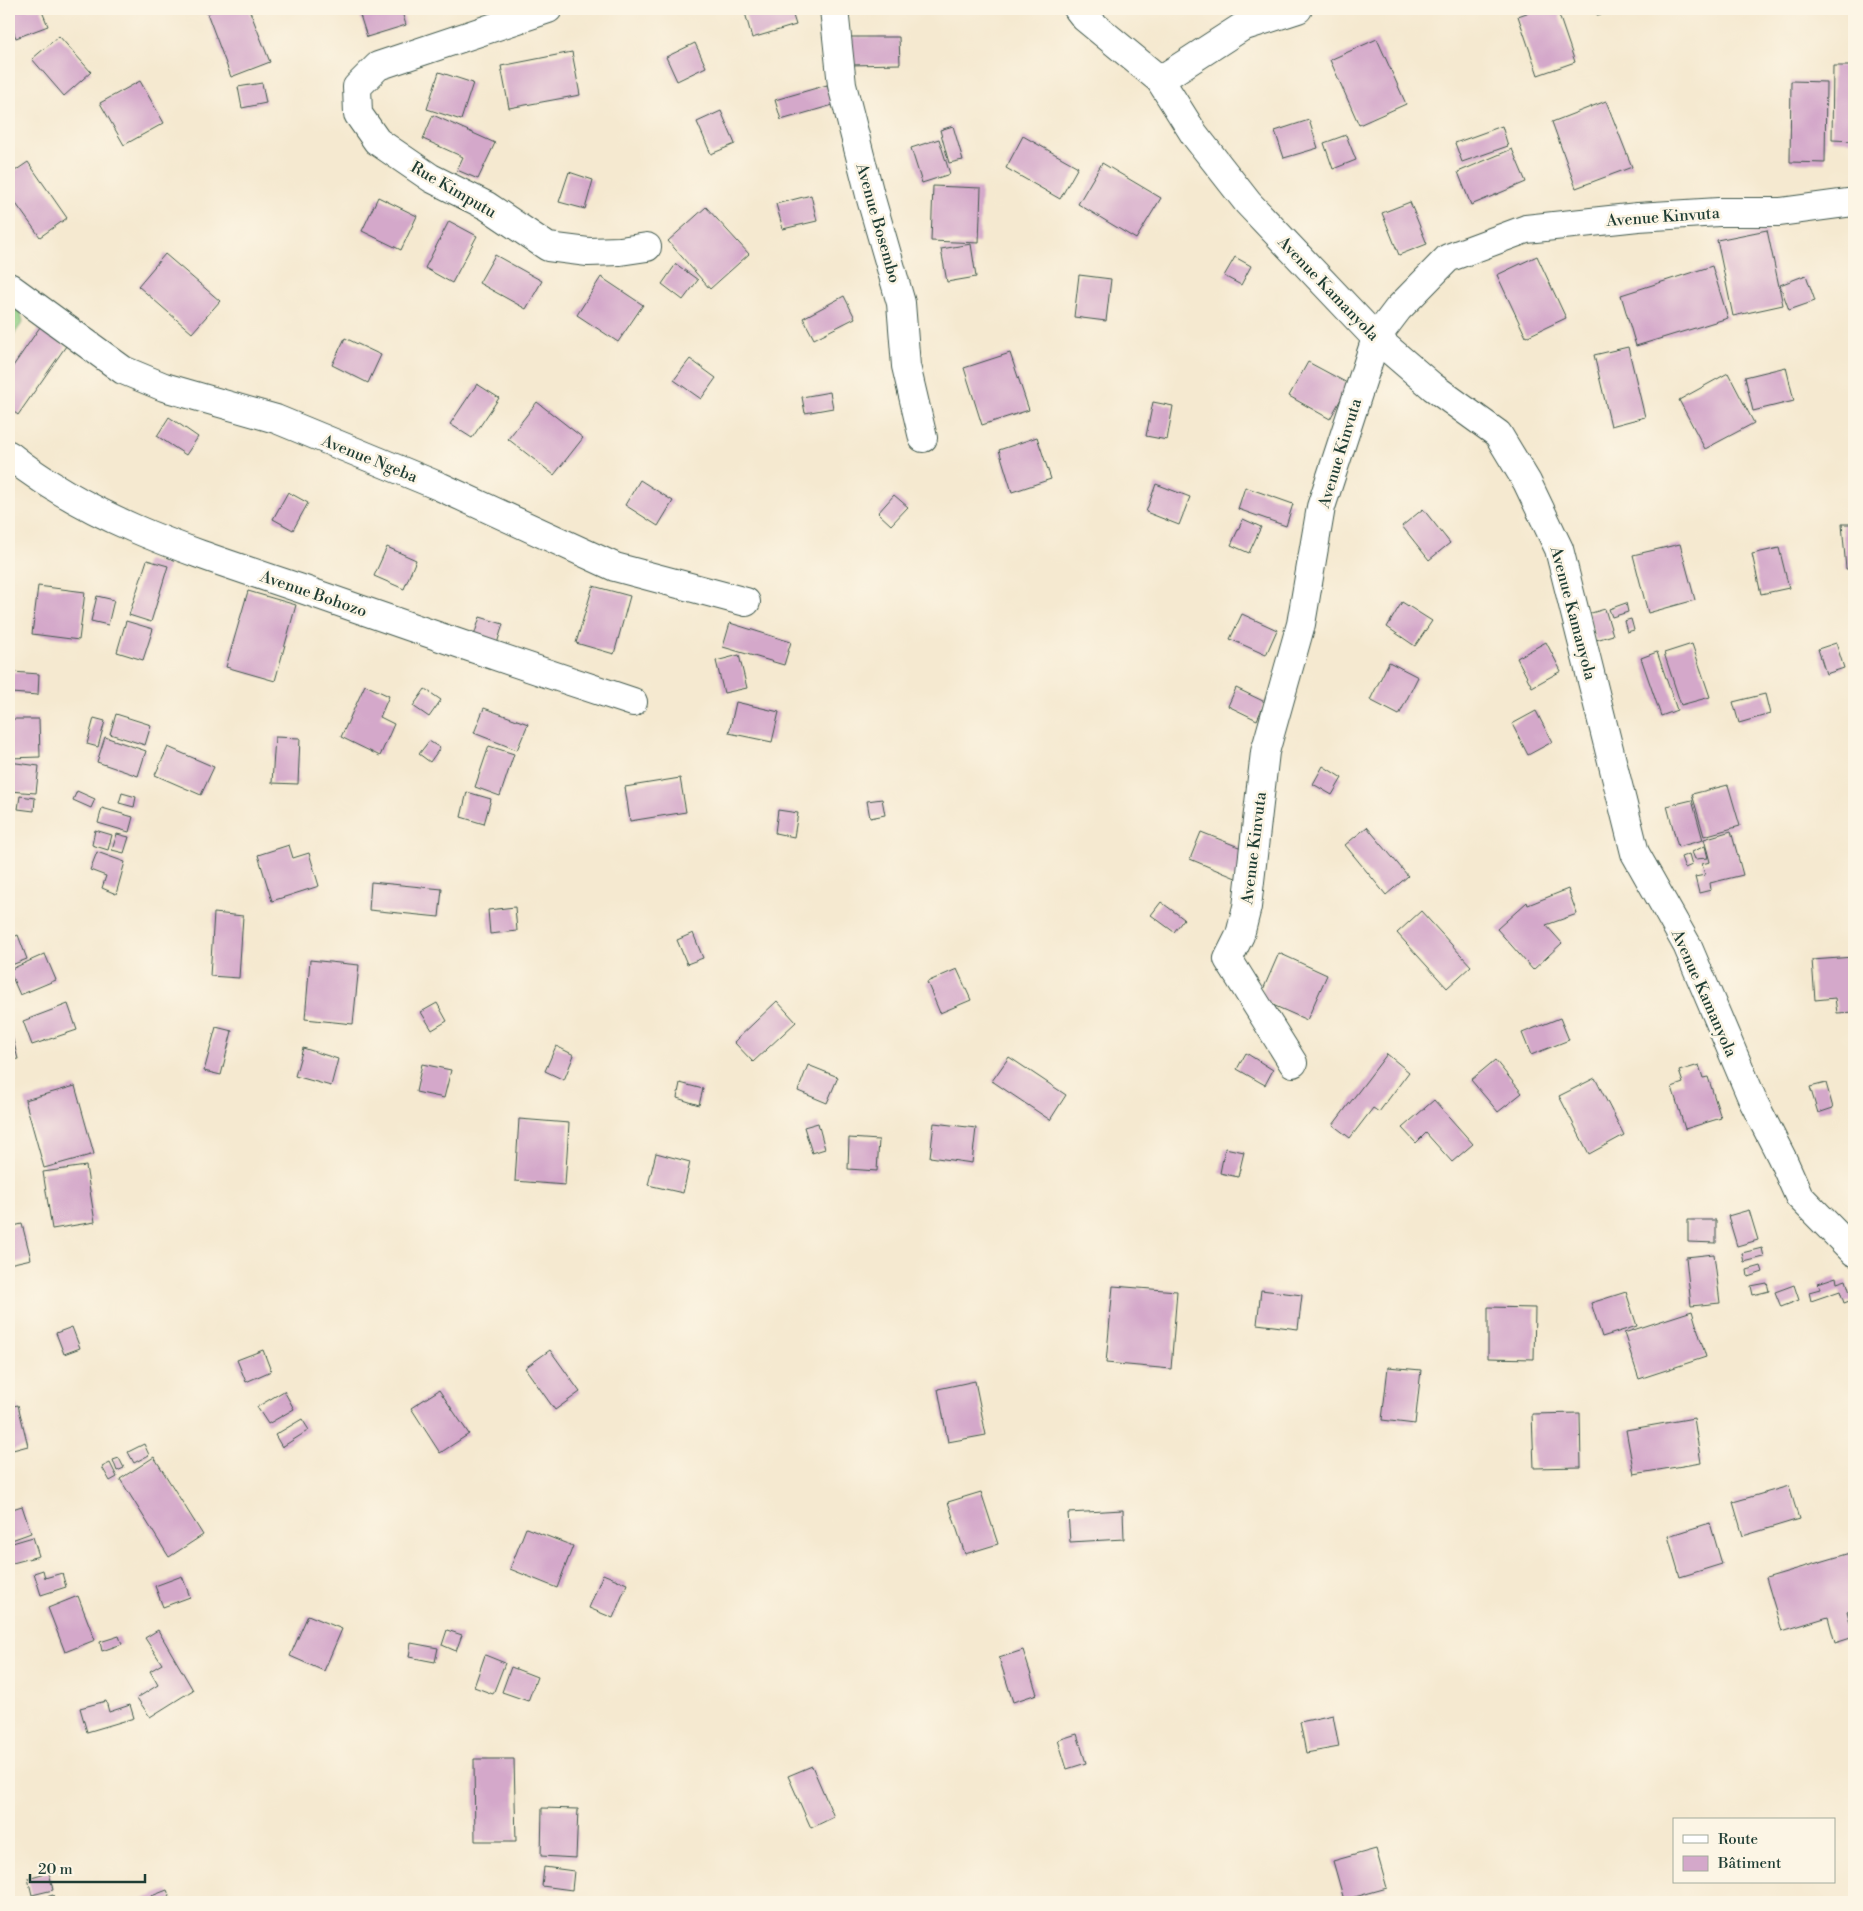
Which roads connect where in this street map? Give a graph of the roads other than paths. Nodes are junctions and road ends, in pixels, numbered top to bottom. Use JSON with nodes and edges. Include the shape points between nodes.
{"nodes":[{"id":1,"x":548,"y":9,"type":"edge"},
{"id":2,"x":834,"y":9,"type":"edge"},
{"id":3,"x":1078,"y":9,"type":"edge"},
{"id":4,"x":1298,"y":9,"type":"edge"},
{"id":5,"x":1160,"y":80,"type":"junction"},
{"id":6,"x":1854,"y":202,"type":"edge"},
{"id":7,"x":647,"y":247,"type":"dead end"},
{"id":8,"x":9,"y":288,"type":"edge"},
{"id":9,"x":1376,"y":338,"type":"junction"},
{"id":10,"x":923,"y":438,"type":"dead end"},
{"id":11,"x":9,"y":454,"type":"edge"},
{"id":12,"x":746,"y":602,"type":"dead end"},
{"id":13,"x":633,"y":702,"type":"dead end"},
{"id":14,"x":1293,"y":1063,"type":"dead end"},
{"id":15,"x":1854,"y":1252,"type":"edge"}],
"edges":[{"from":1,"to":7,"type":"street","name":"Rue Kimputu","via":[[378,66],[357,87],[358,114],[384,146],[431,178],[487,206],[548,248],[588,252]]},
{"from":2,"to":10,"type":"street","name":"Avenue Bosembo","via":[[842,85],[870,199],[901,304],[906,366]]},
{"from":3,"to":5,"type":"street","name":"Avenue Kamanyola"},
{"from":4,"to":5,"type":"street","via":[[1242,27]]},
{"from":5,"to":9,"type":"street","name":"Avenue Kamanyola","via":[[1194,134],[1248,204]]},
{"from":6,"to":9,"type":"street","name":"Avenue Kinvuta","via":[[1780,212],[1638,216],[1526,229],[1448,258],[1398,309]]},
{"from":8,"to":12,"type":"street","name":"Avenue Ngeba","via":[[132,374],[164,387],[276,419],[441,487],[615,567]]},
{"from":9,"to":14,"type":"street","name":"Avenue Kinvuta","via":[[1321,507],[1300,624],[1265,752],[1247,907],[1240,935],[1228,959]]},
{"from":9,"to":15,"type":"street","name":"Avenue Kamanyola","via":[[1433,387],[1498,434],[1527,482],[1559,548],[1635,853],[1686,945],[1754,1103],[1799,1196]]},
{"from":11,"to":13,"type":"street","name":"Avenue Bohozo","via":[[34,476],[108,518],[190,550]]}]}
